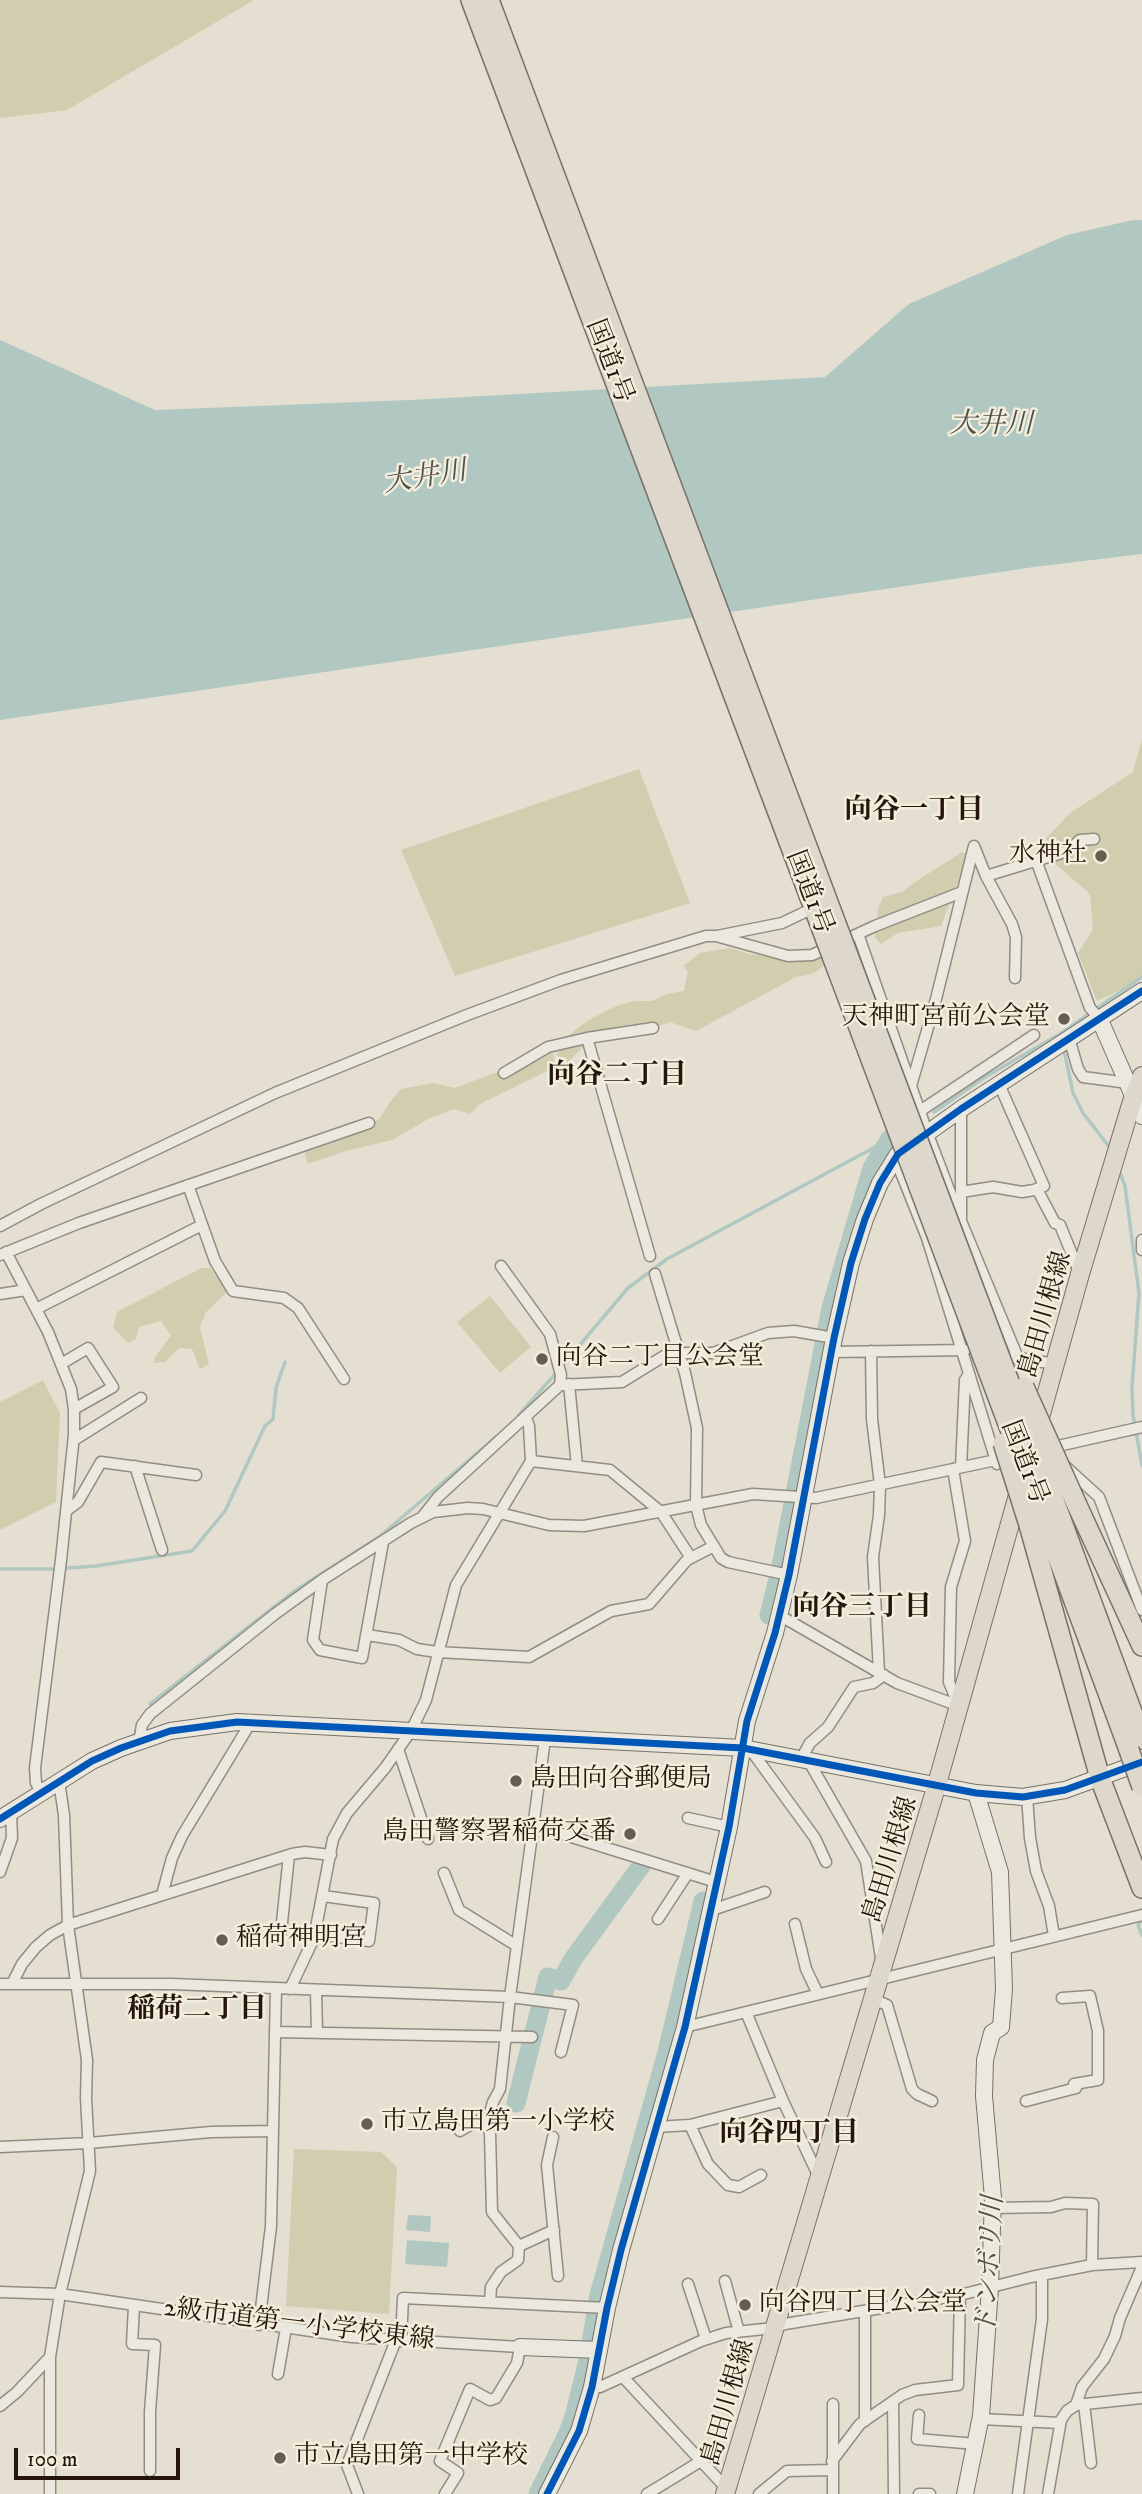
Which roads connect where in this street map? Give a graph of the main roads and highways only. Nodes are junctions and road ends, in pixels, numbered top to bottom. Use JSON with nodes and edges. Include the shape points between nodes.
{"nodes":[{"id":1,"x":471,"y":0,"type":"edge"},
{"id":2,"x":489,"y":0,"type":"edge"},
{"id":3,"x":813,"y":899,"type":"junction"},
{"id":4,"x":841,"y":936,"type":"junction"},
{"id":5,"x":1135,"y":1085,"type":"edge"},
{"id":6,"x":977,"y":1296,"type":"junction"},
{"id":7,"x":1043,"y":1518,"type":"junction"},
{"id":8,"x":1142,"y":1646,"type":"edge"},
{"id":9,"x":1138,"y":1750,"type":"edge"},
{"id":10,"x":1142,"y":1787,"type":"edge"},
{"id":11,"x":1142,"y":1888,"type":"edge"},
{"id":12,"x":727,"y":2492,"type":"edge"}],
"edges":[{"from":1,"to":3,"type":"highway","name":"国道1号"},
{"from":2,"to":3,"type":"highway","name":"国道1号"},
{"from":3,"to":4,"type":"highway","name":"国道1号"},
{"from":4,"to":6,"type":"highway","name":"国道1号","bridge":true},
{"from":4,"to":7,"type":"highway","name":"国道1号","bridge":true,"via":[[956,1285]]},
{"from":5,"to":12,"type":"main road","name":"島田川根線","via":[[1055,1364],[1039,1444],[1022,1482]]},
{"from":6,"to":7,"type":"highway","name":"国道1号","bridge":true},
{"from":6,"to":8,"type":"highway","bridge":true,"via":[[1001,1335]]},
{"from":7,"to":9,"type":"highway","name":"国道1号"},
{"from":7,"to":11,"type":"highway","via":[[1100,1778]]},
{"from":9,"to":10,"type":"highway","name":"国道1号","bridge":true}]}
